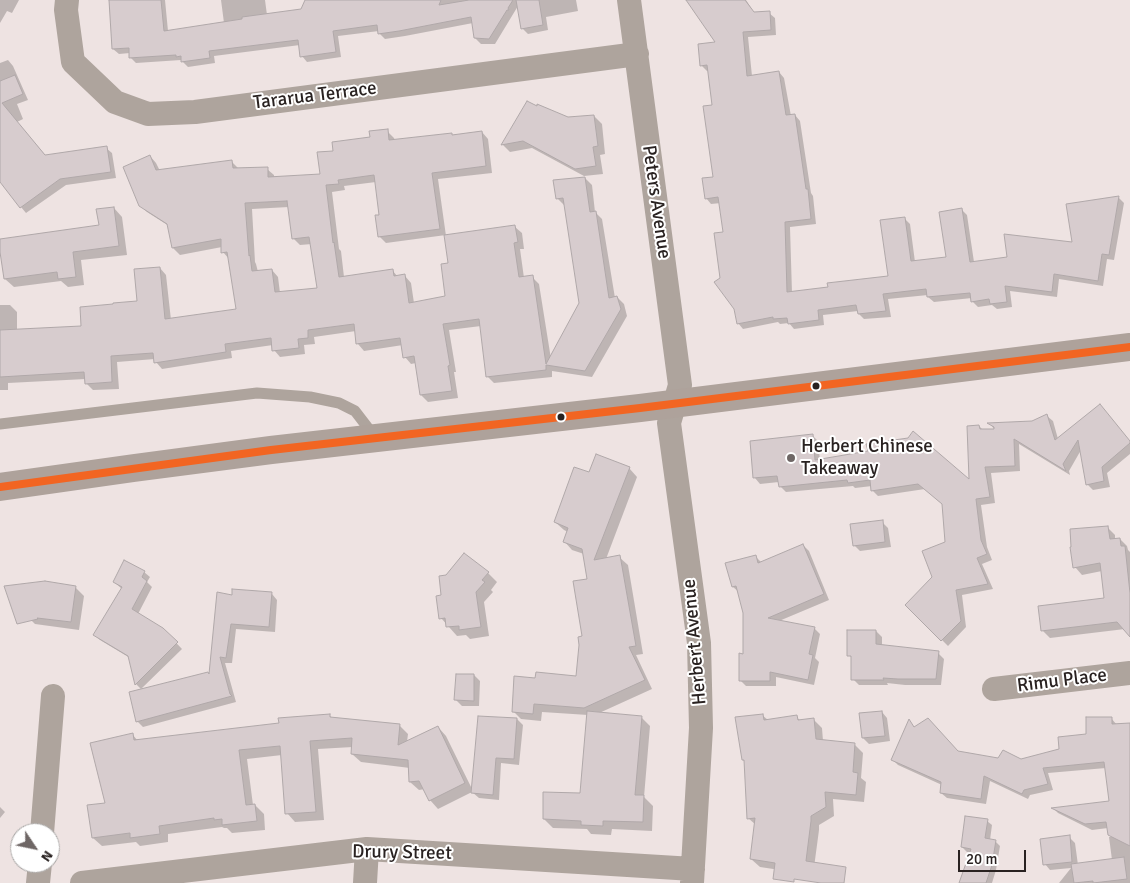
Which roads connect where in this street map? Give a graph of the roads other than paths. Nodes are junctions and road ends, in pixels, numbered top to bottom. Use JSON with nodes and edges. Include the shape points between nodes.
{"nodes":[{"id":1,"x":67,"y":0,"type":"edge"},
{"id":2,"x":629,"y":0,"type":"edge"},
{"id":3,"x":637,"y":54,"type":"junction"},
{"id":4,"x":1130,"y":347,"type":"edge"},
{"id":5,"x":676,"y":403,"type":"junction"},
{"id":6,"x":0,"y":424,"type":"edge"},
{"id":7,"x":375,"y":438,"type":"junction"},
{"id":8,"x":0,"y":486,"type":"edge"},
{"id":9,"x":1130,"y":673,"type":"edge"},
{"id":10,"x":994,"y":689,"type":"dead end"},
{"id":11,"x":52,"y":696,"type":"dead end"},
{"id":12,"x":43,"y":823,"type":"edge"},
{"id":13,"x":367,"y":849,"type":"junction"},
{"id":14,"x":693,"y":876,"type":"edge"},
{"id":15,"x":82,"y":883,"type":"edge"},
{"id":16,"x":365,"y":883,"type":"edge"}],
"edges":[{"from":1,"to":3,"type":"street","name":"Tararua Terrace","via":[[73,62],[115,102],[148,114],[195,112]]},
{"from":2,"to":3,"type":"street","name":"Peters Avenue"},
{"from":3,"to":5,"type":"street","name":"Peters Avenue","via":[[680,385]]},
{"from":4,"to":5,"type":"street"},
{"from":5,"to":7,"type":"street"},
{"from":5,"to":14,"type":"street","name":"Herbert Avenue","via":[[669,423],[699,643],[701,728]]},
{"from":6,"to":7,"type":"lane","via":[[258,393],[339,403],[356,411]]},
{"from":7,"to":8,"type":"street"},
{"from":9,"to":10,"type":"street","name":"Rimu Place"},
{"from":11,"to":12,"type":"street"},
{"from":13,"to":14,"type":"street","name":"Drury Street"},
{"from":13,"to":15,"type":"street","name":"Drury Street"},
{"from":13,"to":16,"type":"street"}]}
